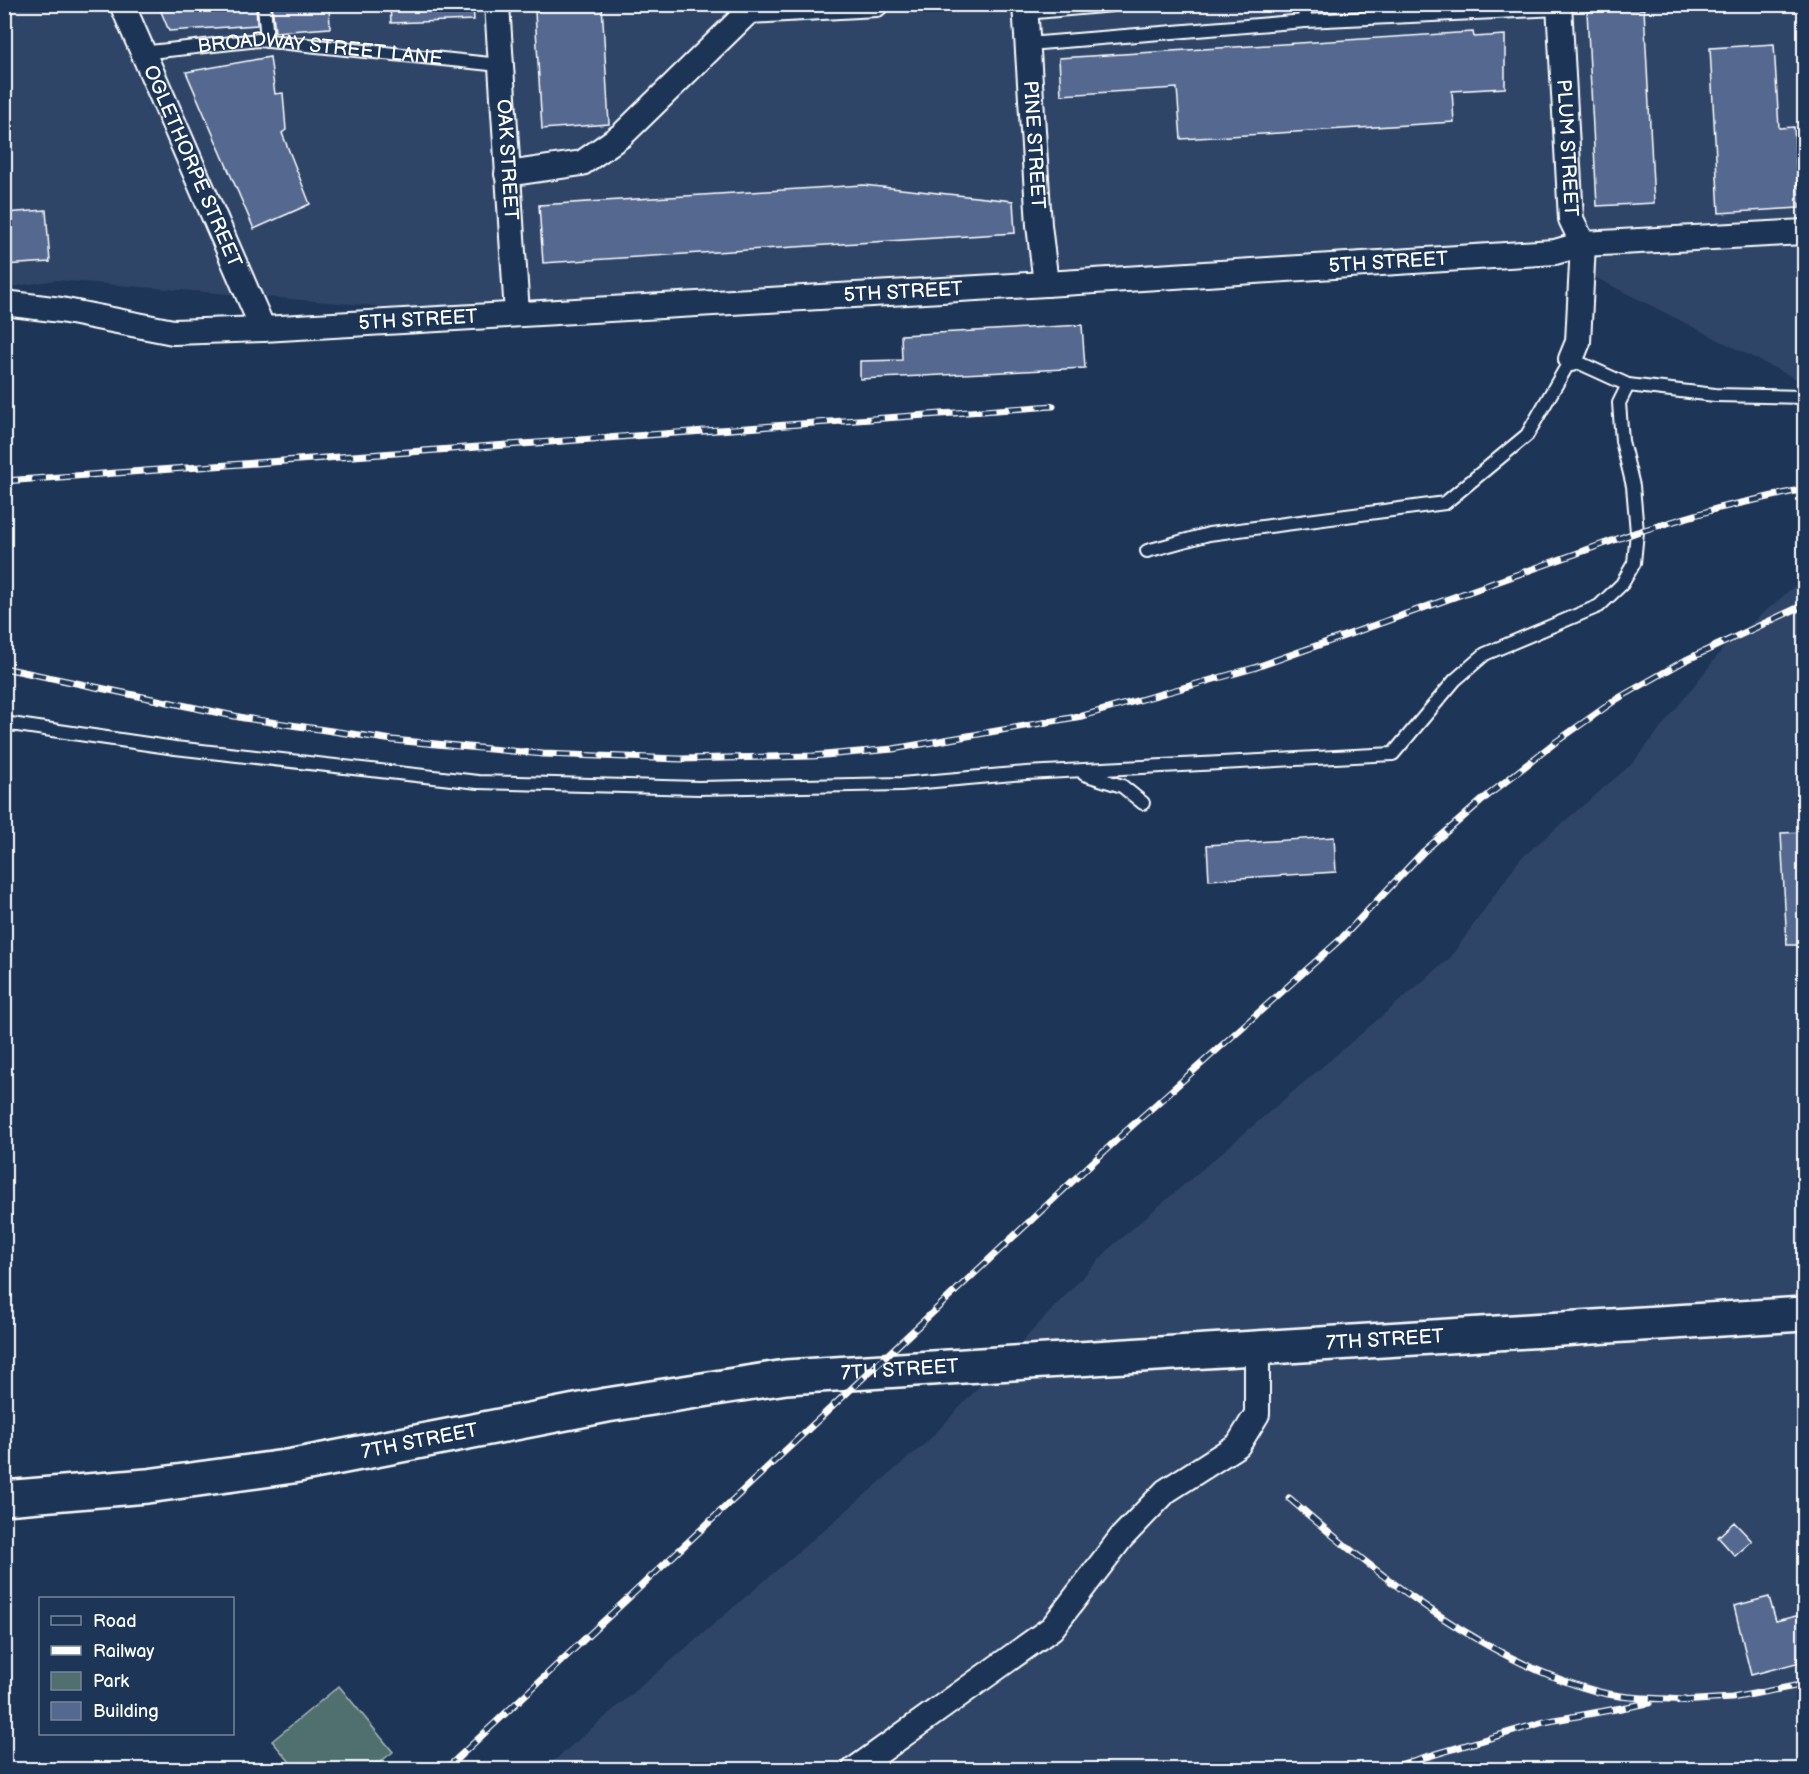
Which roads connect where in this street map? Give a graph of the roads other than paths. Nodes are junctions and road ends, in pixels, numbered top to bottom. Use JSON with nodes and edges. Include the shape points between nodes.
{"nodes":[{"id":1,"x":122,"y":4,"type":"edge"},
{"id":2,"x":264,"y":4,"type":"edge"},
{"id":3,"x":497,"y":4,"type":"edge"},
{"id":4,"x":876,"y":4,"type":"edge"},
{"id":5,"x":1124,"y":4,"type":"edge"},
{"id":6,"x":1304,"y":4,"type":"edge"},
{"id":7,"x":1559,"y":7,"type":"edge"},
{"id":8,"x":749,"y":8,"type":"edge"},
{"id":9,"x":1025,"y":9,"type":"edge"},
{"id":10,"x":1305,"y":21,"type":"junction"},
{"id":11,"x":267,"y":41,"type":"junction"},
{"id":12,"x":1028,"y":44,"type":"junction"},
{"id":13,"x":141,"y":53,"type":"junction"},
{"id":14,"x":500,"y":65,"type":"junction"},
{"id":15,"x":507,"y":174,"type":"junction"},
{"id":16,"x":1804,"y":232,"type":"edge"},
{"id":17,"x":1583,"y":244,"type":"junction"},
{"id":18,"x":1046,"y":284,"type":"junction"},
{"id":19,"x":4,"y":303,"type":"edge"},
{"id":20,"x":517,"y":314,"type":"junction"},
{"id":21,"x":263,"y":329,"type":"junction"},
{"id":22,"x":1571,"y":359,"type":"junction"},
{"id":23,"x":1628,"y":385,"type":"junction"},
{"id":24,"x":1804,"y":397,"type":"edge"},
{"id":25,"x":1147,"y":551,"type":"dead end"},
{"id":26,"x":4,"y":723,"type":"edge"},
{"id":27,"x":1068,"y":771,"type":"junction"},
{"id":28,"x":1143,"y":803,"type":"dead end"},
{"id":29,"x":1804,"y":1314,"type":"edge"},
{"id":30,"x":1257,"y":1350,"type":"junction"},
{"id":31,"x":4,"y":1498,"type":"edge"},
{"id":32,"x":854,"y":1770,"type":"edge"}],
"edges":[{"from":1,"to":13,"type":"street","name":"OGLETHORPE STREET"},
{"from":2,"to":11,"type":"lane"},
{"from":3,"to":14,"type":"street","name":"OAK STREET"},
{"from":4,"to":8,"type":"street"},
{"from":5,"to":9,"type":"lane"},
{"from":6,"to":10,"type":"lane"},
{"from":7,"to":10,"type":"lane"},
{"from":7,"to":17,"type":"street","name":"PLUM STREET","via":[[1571,219]]},
{"from":8,"to":15,"type":"street","via":[[622,135],[582,164]]},
{"from":9,"to":12,"type":"street","name":"PINE STREET"},
{"from":10,"to":12,"type":"lane"},
{"from":11,"to":13,"type":"lane","name":"BROADWAY STREET LANE"},
{"from":11,"to":14,"type":"lane","name":"BROADWAY STREET LANE"},
{"from":12,"to":18,"type":"street","name":"PINE STREET"},
{"from":13,"to":21,"type":"street","name":"OGLETHORPE STREET"},
{"from":14,"to":15,"type":"street","name":"OAK STREET"},
{"from":15,"to":20,"type":"street","name":"OAK STREET"},
{"from":16,"to":17,"type":"street","name":"5TH STREET"},
{"from":17,"to":18,"type":"street","name":"5TH STREET","via":[[1555,252]]},
{"from":17,"to":22,"type":"street","name":"PLUM STREET","via":[[1578,342]]},
{"from":18,"to":20,"type":"street","name":"5TH STREET"},
{"from":19,"to":21,"type":"street","name":"5TH STREET","via":[[173,332]]},
{"from":20,"to":21,"type":"street","name":"5TH STREET"},
{"from":22,"to":23,"type":"lane"},
{"from":22,"to":25,"type":"lane","via":[[1527,435],[1445,503],[1209,534]]},
{"from":23,"to":24,"type":"lane","via":[[1715,395]]},
{"from":23,"to":27,"type":"lane","via":[[1619,403],[1637,532],[1634,563],[1622,584],[1599,606],[1485,654],[1455,680],[1393,754]]},
{"from":26,"to":27,"type":"lane","via":[[175,748],[478,782],[710,788],[901,784]]},
{"from":27,"to":28,"type":"lane","via":[[1105,778]]},
{"from":29,"to":30,"type":"street","name":"7TH STREET"},
{"from":30,"to":31,"type":"street","name":"7TH STREET","via":[[786,1377],[607,1405],[293,1466],[147,1486]]},
{"from":30,"to":32,"type":"street","via":[[1257,1414],[1238,1445],[1166,1491],[1121,1538],[1052,1628]]}]}
